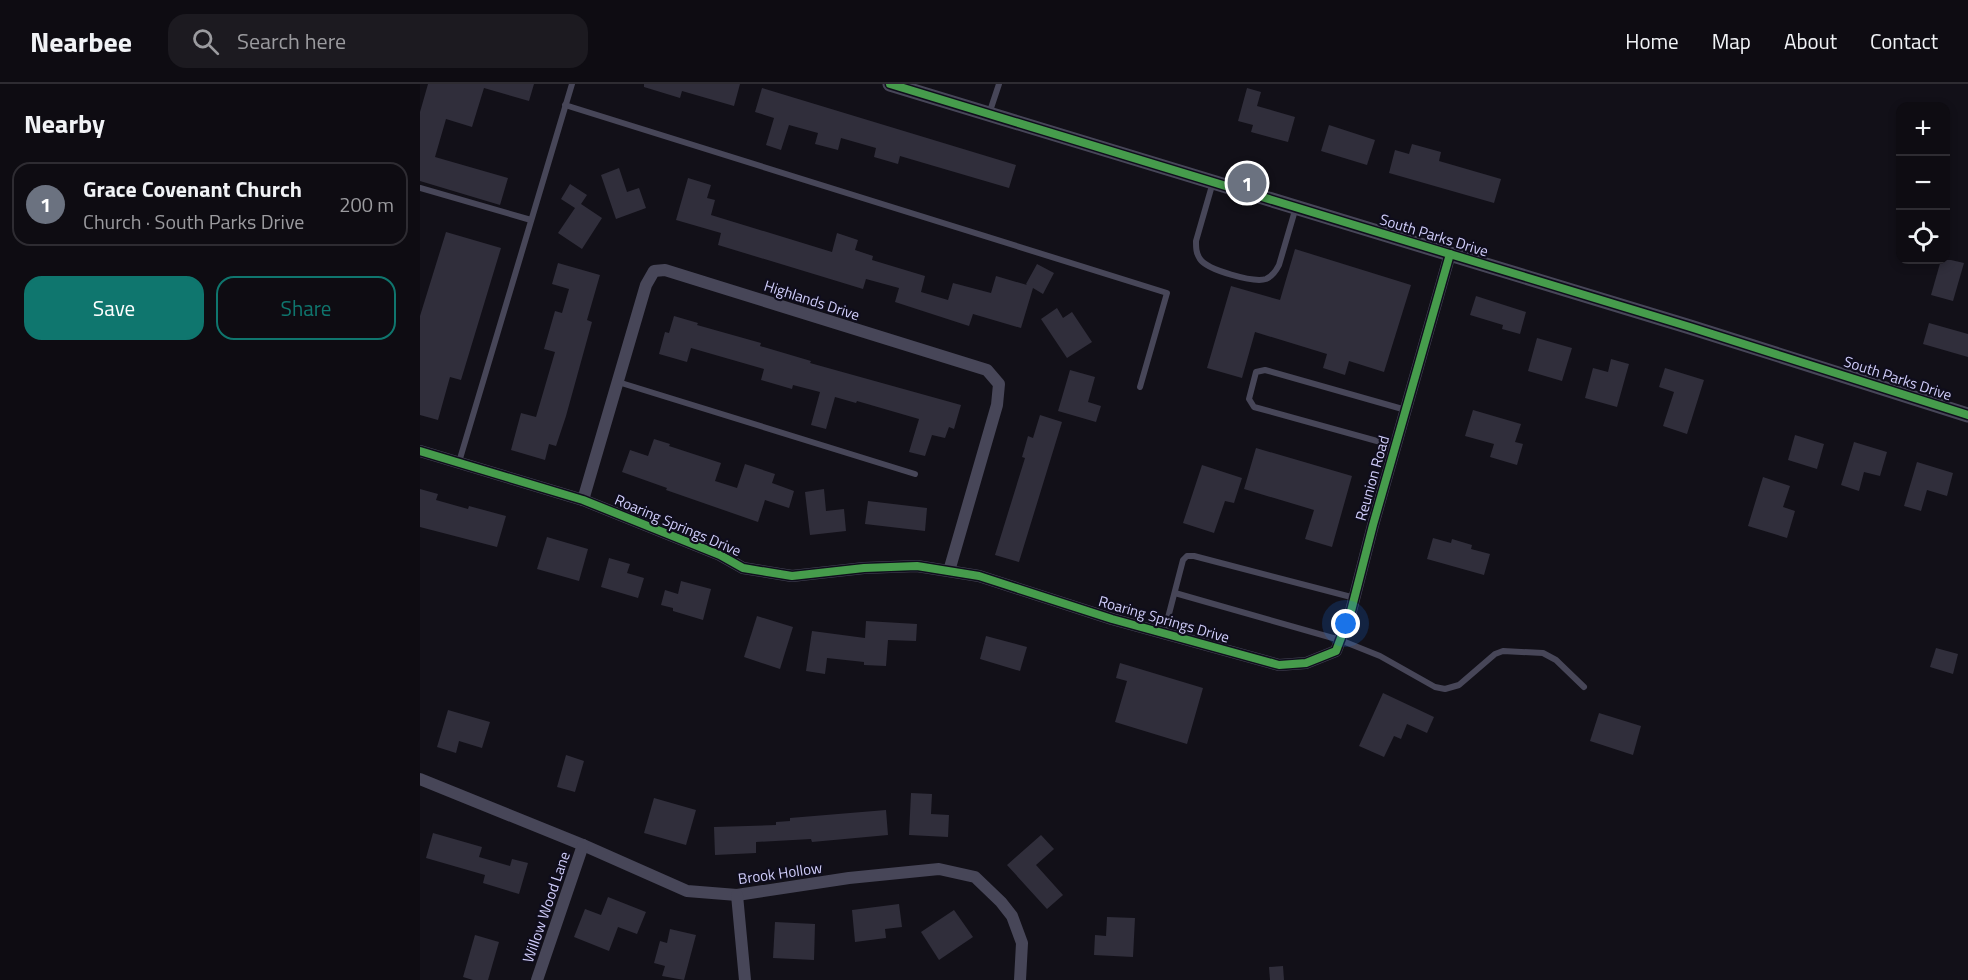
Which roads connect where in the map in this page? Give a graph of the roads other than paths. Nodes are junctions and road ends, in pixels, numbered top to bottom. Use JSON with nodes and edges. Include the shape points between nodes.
{"nodes":[{"id":1,"x":572,"y":84,"type":"edge"},
{"id":2,"x":890,"y":84,"type":"edge"},
{"id":3,"x":999,"y":84,"type":"edge"},
{"id":4,"x":924,"y":89,"type":"edge"},
{"id":5,"x":565,"y":105,"type":"junction"},
{"id":6,"x":988,"y":114,"type":"junction"},
{"id":7,"x":1214,"y":181,"type":"junction"},
{"id":8,"x":420,"y":188,"type":"edge"},
{"id":9,"x":1296,"y":207,"type":"junction"},
{"id":10,"x":531,"y":220,"type":"junction"},
{"id":11,"x":1450,"y":254,"type":"junction"},
{"id":12,"x":618,"y":382,"type":"junction"},
{"id":13,"x":1140,"y":387,"type":"dead end"},
{"id":14,"x":1406,"y":410,"type":"junction"},
{"id":15,"x":1968,"y":415,"type":"edge"},
{"id":16,"x":1395,"y":446,"type":"junction"},
{"id":17,"x":420,"y":451,"type":"edge"},
{"id":18,"x":459,"y":462,"type":"junction"},
{"id":19,"x":915,"y":474,"type":"dead end"},
{"id":20,"x":583,"y":500,"type":"junction"},
{"id":21,"x":949,"y":571,"type":"junction"},
{"id":22,"x":1175,"y":593,"type":"junction"},
{"id":23,"x":1354,"y":598,"type":"junction"},
{"id":24,"x":1164,"y":633,"type":"junction"},
{"id":25,"x":1340,"y":640,"type":"junction"},
{"id":26,"x":1584,"y":687,"type":"dead end"},
{"id":27,"x":420,"y":779,"type":"edge"},
{"id":28,"x":583,"y":844,"type":"junction"},
{"id":29,"x":737,"y":895,"type":"junction"},
{"id":30,"x":537,"y":980,"type":"edge"},
{"id":31,"x":745,"y":980,"type":"edge"},
{"id":32,"x":1020,"y":980,"type":"edge"}],
"edges":[{"from":1,"to":5,"type":"lane"},
{"from":2,"to":4,"type":"street","name":"South Parks Drive"},
{"from":3,"to":6,"type":"lane"},
{"from":4,"to":6,"type":"street","name":"South Parks Drive"},
{"from":5,"to":10,"type":"lane"},
{"from":5,"to":13,"type":"lane","via":[[1167,293]]},
{"from":6,"to":7,"type":"street","name":"South Parks Drive"},
{"from":7,"to":9,"type":"street","name":"South Parks Drive"},
{"from":7,"to":9,"type":"lane","via":[[1196,241],[1199,258],[1213,268],[1251,279],[1274,274]]},
{"from":8,"to":10,"type":"lane"},
{"from":9,"to":11,"type":"street","name":"South Parks Drive"},
{"from":10,"to":18,"type":"lane"},
{"from":11,"to":14,"type":"street","name":"Reunion Road"},
{"from":11,"to":15,"type":"street","name":"South Parks Drive"},
{"from":12,"to":19,"type":"lane"},
{"from":12,"to":20,"type":"street","name":"Highlands Drive"},
{"from":12,"to":21,"type":"street","name":"Highlands Drive","via":[[646,285],[654,271],[665,270],[987,370],[999,384],[997,405]]},
{"from":14,"to":16,"type":"street","name":"Reunion Road"},
{"from":14,"to":16,"type":"lane","via":[[1264,370],[1256,372],[1249,399],[1254,407]]},
{"from":16,"to":23,"type":"street","name":"Reunion Road"},
{"from":17,"to":18,"type":"street","name":"Roaring Springs Drive"},
{"from":18,"to":20,"type":"street","name":"Roaring Springs Drive"},
{"from":20,"to":21,"type":"street","name":"Roaring Springs Drive","via":[[743,568],[792,576],[917,566]]},
{"from":21,"to":24,"type":"street","name":"Roaring Springs Drive","via":[[979,576]]},
{"from":22,"to":23,"type":"lane","via":[[1184,560],[1194,556]]},
{"from":22,"to":24,"type":"lane"},
{"from":22,"to":25,"type":"lane"},
{"from":23,"to":25,"type":"street","name":"Reunion Road"},
{"from":24,"to":25,"type":"street","name":"Roaring Springs Drive","via":[[1279,665],[1306,663],[1336,651]]},
{"from":25,"to":26,"type":"lane","via":[[1445,689],[1459,685],[1503,651],[1543,653],[1557,660]]},
{"from":27,"to":28,"type":"street","name":"Brook Hollow"},
{"from":28,"to":29,"type":"street","name":"Brook Hollow","via":[[687,891]]},
{"from":28,"to":30,"type":"street","name":"Willow Wood Lane"},
{"from":29,"to":31,"type":"street"},
{"from":29,"to":32,"type":"street","name":"Brook Hollow","via":[[939,869],[975,878],[1012,916],[1022,943]]}]}
